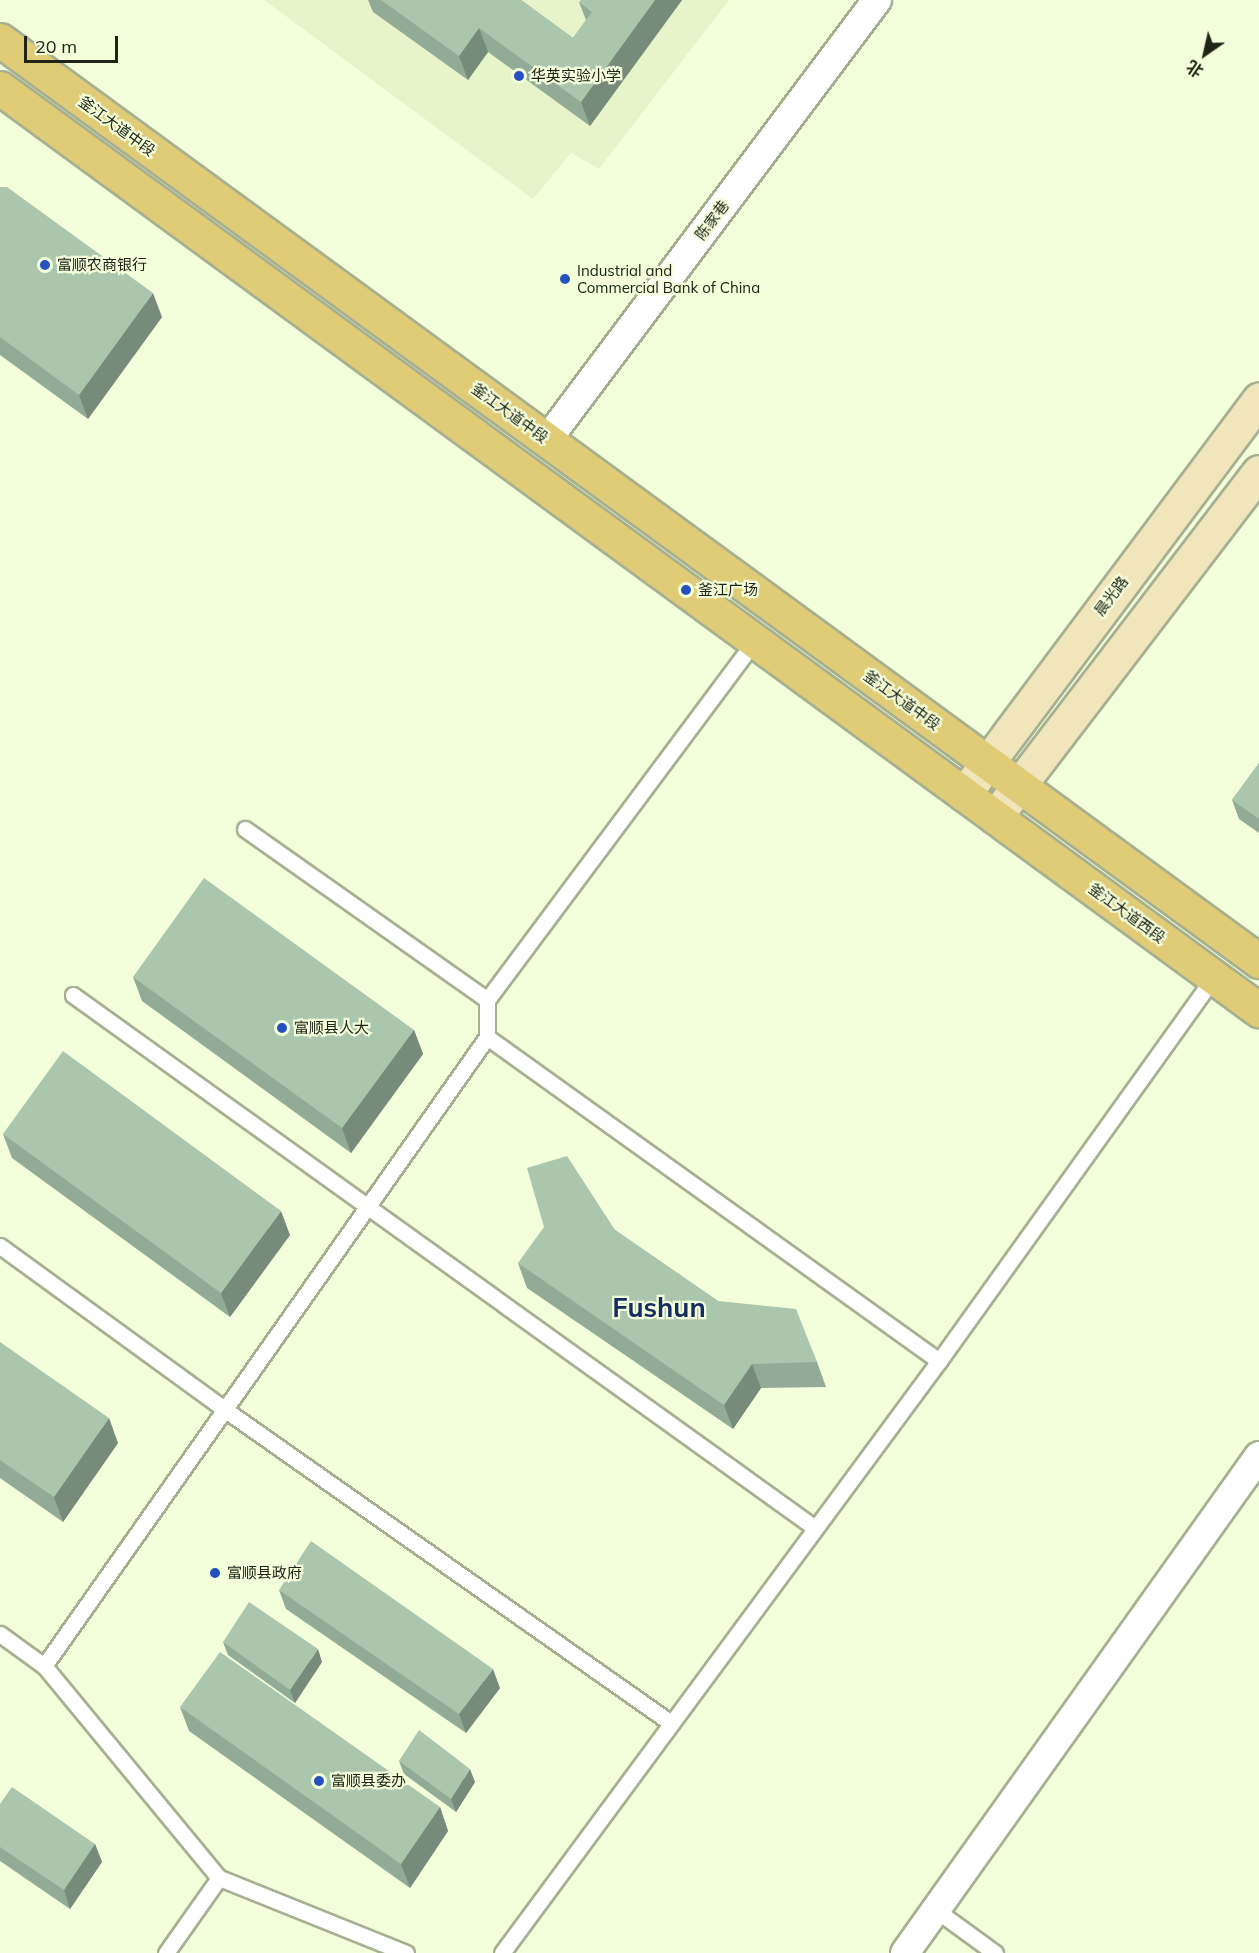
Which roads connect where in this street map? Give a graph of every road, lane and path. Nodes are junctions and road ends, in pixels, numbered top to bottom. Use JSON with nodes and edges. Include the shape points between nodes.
{"nodes":[{"id":1,"x":877,"y":0,"type":"edge"},
{"id":2,"x":0,"y":40,"type":"edge"},
{"id":3,"x":0,"y":88,"type":"edge"},
{"id":4,"x":1259,"y":399,"type":"edge"},
{"id":5,"x":547,"y":440,"type":"junction"},
{"id":6,"x":1259,"y":472,"type":"edge"},
{"id":7,"x":755,"y":641,"type":"junction"},
{"id":8,"x":987,"y":762,"type":"junction"},
{"id":9,"x":1020,"y":785,"type":"junction"},
{"id":10,"x":964,"y":794,"type":"junction"},
{"id":11,"x":995,"y":817,"type":"junction"},
{"id":12,"x":245,"y":829,"type":"dead end"},
{"id":13,"x":1259,"y":961,"type":"edge"},
{"id":14,"x":1214,"y":977,"type":"junction"},
{"id":15,"x":73,"y":995,"type":"dead end"},
{"id":16,"x":488,"y":1000,"type":"junction"},
{"id":17,"x":1259,"y":1010,"type":"edge"},
{"id":18,"x":487,"y":1037,"type":"junction"},
{"id":19,"x":366,"y":1208,"type":"junction"},
{"id":20,"x":0,"y":1246,"type":"edge"},
{"id":21,"x":939,"y":1361,"type":"junction"},
{"id":22,"x":224,"y":1409,"type":"junction"},
{"id":23,"x":1259,"y":1456,"type":"edge"},
{"id":24,"x":815,"y":1528,"type":"junction"},
{"id":25,"x":0,"y":1634,"type":"edge"},
{"id":26,"x":44,"y":1666,"type":"junction"},
{"id":27,"x":671,"y":1723,"type":"junction"},
{"id":28,"x":219,"y":1878,"type":"junction"},
{"id":29,"x":936,"y":1910,"type":"junction"},
{"id":30,"x":166,"y":1953,"type":"edge"},
{"id":31,"x":406,"y":1953,"type":"edge"},
{"id":32,"x":502,"y":1953,"type":"edge"},
{"id":33,"x":905,"y":1953,"type":"edge"},
{"id":34,"x":995,"y":1953,"type":"edge"}],
"edges":[{"from":1,"to":5,"type":"street","name":"陈家巷"},
{"from":2,"to":5,"type":"main road","name":"釜江大道中段"},
{"from":3,"to":7,"type":"main road"},
{"from":4,"to":8,"type":"main road","name":"晨光路"},
{"from":5,"to":8,"type":"main road","name":"釜江大道中段"},
{"from":6,"to":9,"type":"main road"},
{"from":7,"to":10,"type":"main road"},
{"from":7,"to":16,"type":"lane"},
{"from":8,"to":9,"type":"main road","name":"釜江大道中段"},
{"from":8,"to":10,"type":"main road","name":"晨光路"},
{"from":9,"to":11,"type":"main road"},
{"from":9,"to":13,"type":"main road"},
{"from":10,"to":11,"type":"main road"},
{"from":11,"to":14,"type":"main road","name":"釜江大道西段"},
{"from":12,"to":16,"type":"lane"},
{"from":14,"to":17,"type":"main road","name":"釜江大道西段"},
{"from":14,"to":21,"type":"lane"},
{"from":15,"to":19,"type":"lane"},
{"from":16,"to":18,"type":"lane"},
{"from":18,"to":19,"type":"lane"},
{"from":18,"to":21,"type":"lane"},
{"from":19,"to":22,"type":"lane"},
{"from":19,"to":24,"type":"lane"},
{"from":20,"to":22,"type":"lane"},
{"from":21,"to":24,"type":"lane"},
{"from":22,"to":26,"type":"lane"},
{"from":22,"to":27,"type":"lane"},
{"from":23,"to":29,"type":"street"},
{"from":24,"to":27,"type":"lane"},
{"from":25,"to":26,"type":"lane"},
{"from":26,"to":28,"type":"lane"},
{"from":27,"to":32,"type":"lane"},
{"from":28,"to":30,"type":"lane"},
{"from":28,"to":31,"type":"lane"},
{"from":29,"to":33,"type":"street"},
{"from":29,"to":34,"type":"lane"}]}
